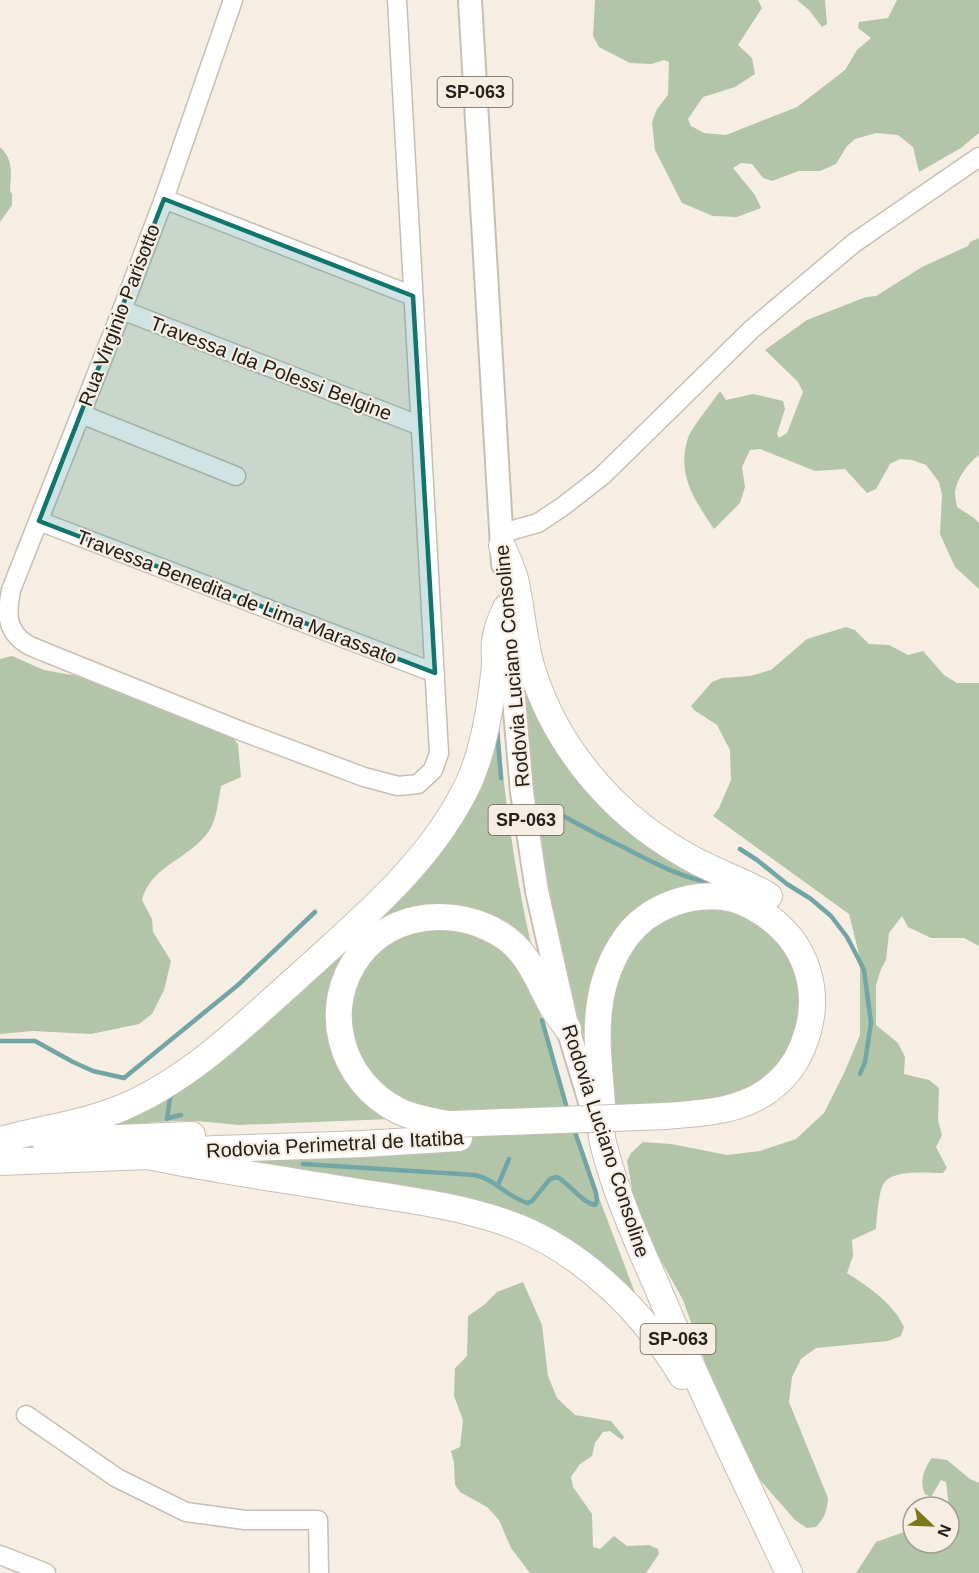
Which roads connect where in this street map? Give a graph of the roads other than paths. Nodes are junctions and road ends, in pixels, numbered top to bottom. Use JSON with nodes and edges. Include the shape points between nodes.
{"nodes":[{"id":1,"x":234,"y":0,"type":"edge"},
{"id":2,"x":397,"y":0,"type":"edge"},
{"id":3,"x":470,"y":0,"type":"edge"},
{"id":4,"x":979,"y":157,"type":"edge"},
{"id":5,"x":164,"y":199,"type":"junction"},
{"id":6,"x":412,"y":296,"type":"junction"},
{"id":7,"x":122,"y":310,"type":"junction"},
{"id":8,"x":81,"y":414,"type":"junction"},
{"id":9,"x":421,"y":426,"type":"junction"},
{"id":10,"x":236,"y":476,"type":"dead end"},
{"id":11,"x":39,"y":521,"type":"junction"},
{"id":12,"x":502,"y":539,"type":"junction"},
{"id":13,"x":506,"y":608,"type":"junction"},
{"id":14,"x":435,"y":673,"type":"junction"},
{"id":15,"x":568,"y":1029,"type":"junction"},
{"id":16,"x":669,"y":1123,"type":"junction"},
{"id":17,"x":453,"y":1129,"type":"junction"},
{"id":18,"x":602,"y":1140,"type":"junction"},
{"id":19,"x":0,"y":1147,"type":"edge"},
{"id":20,"x":148,"y":1156,"type":"junction"},
{"id":21,"x":26,"y":1415,"type":"dead end"},
{"id":22,"x":731,"y":1452,"type":"junction"},
{"id":23,"x":0,"y":1555,"type":"edge"},
{"id":24,"x":46,"y":1573,"type":"edge"},
{"id":25,"x":319,"y":1573,"type":"edge"},
{"id":26,"x":789,"y":1573,"type":"edge"}],
"edges":[{"from":1,"to":5,"type":"street","name":"Rua Virginio Parisotto"},
{"from":2,"to":6,"type":"street"},
{"from":3,"to":12,"type":"main road","name":"Rodovia Luciano Consoline","number":"SP-063"},
{"from":4,"to":12,"type":"street","via":[[846,250],[752,329],[594,482],[538,523]]},
{"from":5,"to":6,"type":"street"},
{"from":5,"to":7,"type":"street","name":"Rua Virginio Parisotto"},
{"from":6,"to":9,"type":"street"},
{"from":7,"to":8,"type":"street","name":"Rua Virginio Parisotto"},
{"from":7,"to":9,"type":"street","name":"Travessa Ida Polessi Belgine"},
{"from":8,"to":10,"type":"street"},
{"from":8,"to":11,"type":"street","name":"Rua Virginio Parisotto"},
{"from":9,"to":14,"type":"street"},
{"from":11,"to":14,"type":"street","name":"Travessa Benedita de Lima Marassato"},
{"from":11,"to":14,"type":"street","name":"Rua Virginio Parisotto","via":[[11,590],[7,611],[12,628],[24,643],[264,740],[364,777],[398,786],[418,784],[433,770],[439,753]]},
{"from":12,"to":13,"type":"main road","name":"Rodovia Luciano Consoline","number":"SP-063"},
{"from":12,"to":16,"type":"highway","via":[[541,694],[563,738],[589,774],[607,796],[656,837],[779,903],[809,934],[824,967],[828,991],[826,1030],[820,1049],[796,1089],[769,1110],[746,1121],[719,1128]]},
{"from":13,"to":15,"type":"main road","name":"Rodovia Luciano Consoline","number":"SP-063","via":[[530,846]]},
{"from":13,"to":19,"type":"highway","via":[[497,630],[492,691],[477,761],[447,821],[399,883],[262,1009],[187,1071],[124,1107]]},
{"from":15,"to":17,"type":"highway","via":[[520,951],[501,934],[470,920],[444,916],[414,920],[371,943],[350,970],[340,1003],[339,1031],[348,1061],[380,1099],[399,1111]]},
{"from":15,"to":18,"type":"main road","name":"Rodovia Luciano Consoline","number":"SP-063"},
{"from":16,"to":17,"type":"highway","name":"Rodovia Perimetral de Itatiba","bridge":true},
{"from":16,"to":18,"type":"highway","via":[[741,1105],[774,1087],[800,1054],[810,1028],[812,990],[799,950],[772,919],[743,901],[708,896],[672,903],[640,921],[612,958],[597,1029]]},
{"from":17,"to":19,"type":"highway","name":"Rodovia Perimetral de Itatiba","via":[[180,1136]]},
{"from":17,"to":20,"type":"highway","name":"Rodovia Perimetral de Itatiba","via":[[363,1144]]},
{"from":18,"to":22,"type":"highway","name":"Rodovia Luciano Consoline","number":"SP-063","via":[[630,1223]]},
{"from":19,"to":20,"type":"highway","name":"Rodovia Perimetral de Itatiba"},
{"from":20,"to":22,"type":"highway","via":[[457,1209],[536,1236],[580,1263],[625,1301],[673,1362],[703,1416]]},
{"from":21,"to":25,"type":"street","via":[[117,1478],[186,1512],[245,1520],[318,1520]]},
{"from":22,"to":26,"type":"highway","name":"Rodovia Luciano Consoline","number":"SP-063"},
{"from":23,"to":24,"type":"street"}]}
